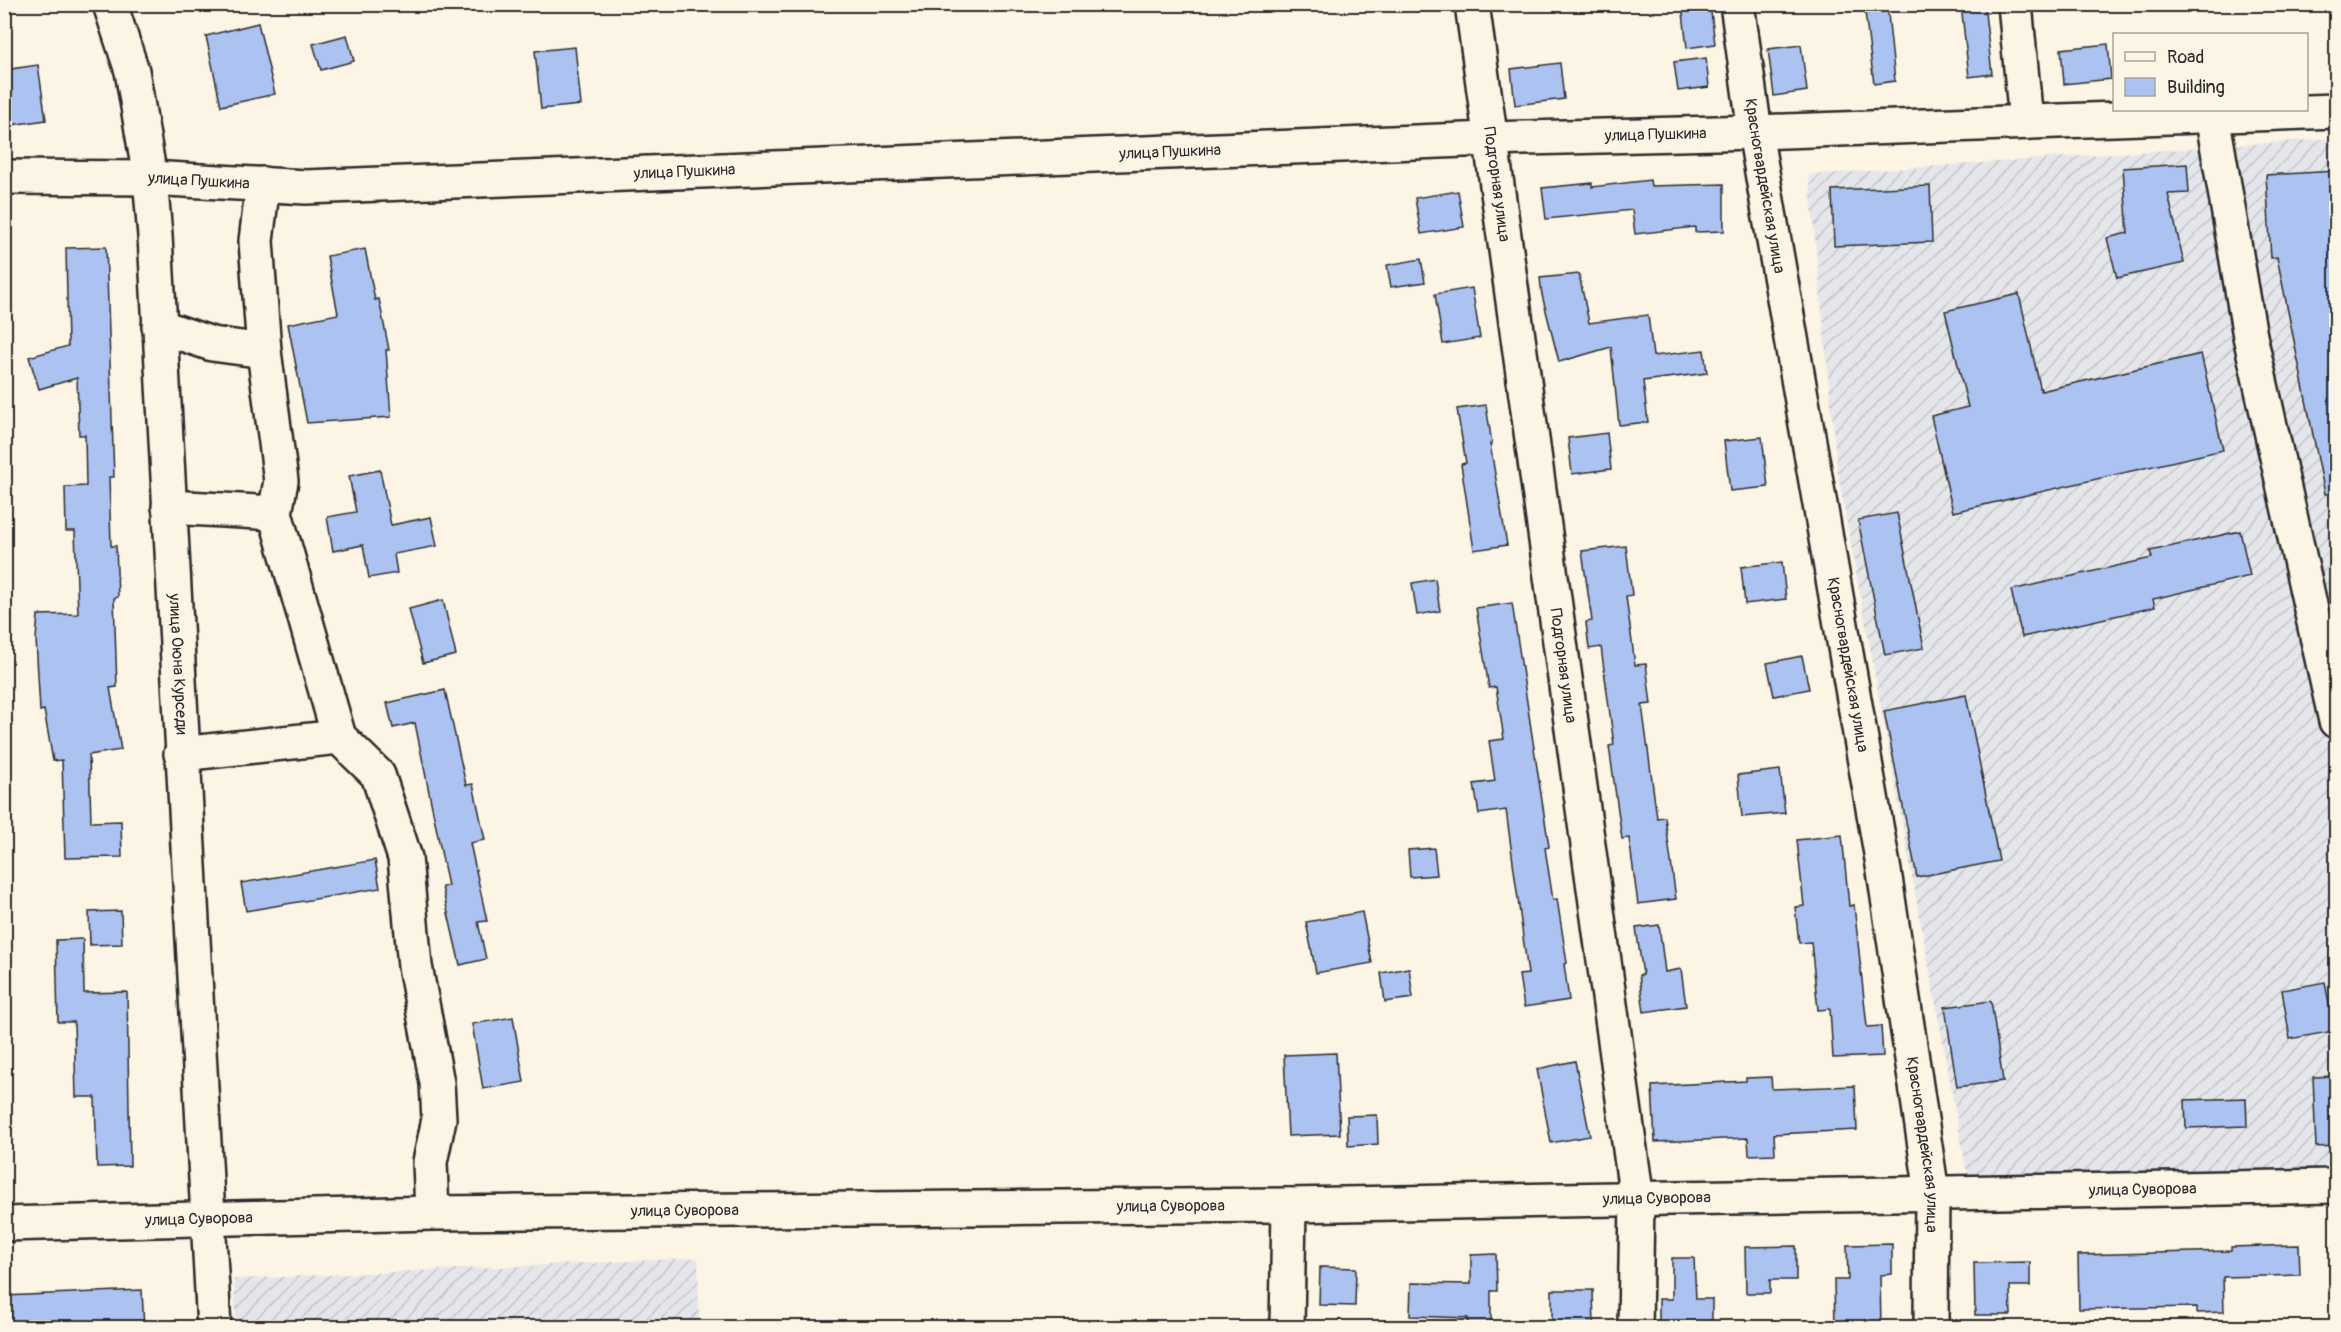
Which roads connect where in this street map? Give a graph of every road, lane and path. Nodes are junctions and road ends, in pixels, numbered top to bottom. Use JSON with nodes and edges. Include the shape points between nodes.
{"nodes":[{"id":1,"x":110,"y":4,"type":"edge"},
{"id":2,"x":1472,"y":4,"type":"edge"},
{"id":3,"x":1737,"y":4,"type":"edge"},
{"id":4,"x":2015,"y":4,"type":"edge"},
{"id":5,"x":2337,"y":111,"type":"edge"},
{"id":6,"x":2212,"y":115,"type":"junction"},
{"id":7,"x":2026,"y":122,"type":"junction"},
{"id":8,"x":1755,"y":132,"type":"junction"},
{"id":9,"x":1489,"y":139,"type":"junction"},
{"id":10,"x":4,"y":177,"type":"edge"},
{"id":11,"x":150,"y":178,"type":"junction"},
{"id":12,"x":263,"y":184,"type":"junction"},
{"id":13,"x":159,"y":326,"type":"junction"},
{"id":14,"x":264,"y":351,"type":"junction"},
{"id":15,"x":169,"y":507,"type":"junction"},
{"id":16,"x":275,"y":513,"type":"junction"},
{"id":17,"x":2337,"y":721,"type":"edge"},
{"id":18,"x":339,"y":737,"type":"junction"},
{"id":19,"x":181,"y":754,"type":"junction"},
{"id":20,"x":2337,"y":1186,"type":"edge"},
{"id":21,"x":1932,"y":1193,"type":"junction"},
{"id":22,"x":1637,"y":1200,"type":"junction"},
{"id":23,"x":1289,"y":1205,"type":"junction"},
{"id":24,"x":432,"y":1213,"type":"junction"},
{"id":25,"x":209,"y":1218,"type":"junction"},
{"id":26,"x":4,"y":1224,"type":"edge"},
{"id":27,"x":214,"y":1328,"type":"edge"},
{"id":28,"x":1287,"y":1328,"type":"edge"},
{"id":29,"x":1635,"y":1328,"type":"edge"},
{"id":30,"x":1931,"y":1328,"type":"edge"}],
"edges":[{"from":1,"to":11,"type":"street","name":"улица Оюна Курседи","via":[[132,71]]},
{"from":2,"to":9,"type":"street","name":"Подгорная улица"},
{"from":3,"to":8,"type":"street","name":"Красногвардейская улица"},
{"from":4,"to":7,"type":"street"},
{"from":5,"to":6,"type":"street","name":"улица Пушкина"},
{"from":6,"to":7,"type":"street","name":"улица Пушкина"},
{"from":6,"to":17,"type":"street","via":[[2250,336]]},
{"from":7,"to":8,"type":"street","name":"улица Пушкина"},
{"from":8,"to":9,"type":"street","name":"улица Пушкина"},
{"from":8,"to":21,"type":"street","name":"Красногвардейская улица","via":[[1884,871]]},
{"from":9,"to":12,"type":"street","name":"улица Пушкина","via":[[306,187]]},
{"from":9,"to":22,"type":"street","name":"Подгорная улица"},
{"from":10,"to":11,"type":"street","name":"улица Пушкина"},
{"from":11,"to":12,"type":"street","name":"улица Пушкина"},
{"from":11,"to":13,"type":"street","name":"улица Оюна Курседи"},
{"from":12,"to":14,"type":"street","via":[[256,241]]},
{"from":13,"to":14,"type":"street","via":[[212,344]]},
{"from":13,"to":15,"type":"street","name":"улица Оюна Курседи"},
{"from":14,"to":16,"type":"street","via":[[281,481]]},
{"from":15,"to":16,"type":"street"},
{"from":15,"to":19,"type":"street","name":"улица Оюна Курседи"},
{"from":16,"to":18,"type":"street"},
{"from":18,"to":19,"type":"street"},
{"from":18,"to":24,"type":"street","via":[[378,775],[405,858],[415,966],[437,1083],[439,1119],[430,1162]]},
{"from":19,"to":25,"type":"street","name":"улица Оюна Курседи"},
{"from":20,"to":21,"type":"street","name":"улица Суворова"},
{"from":21,"to":22,"type":"street","name":"улица Суворова"},
{"from":21,"to":30,"type":"street","name":"Красногвардейская улица"},
{"from":22,"to":23,"type":"street","name":"улица Суворова"},
{"from":22,"to":29,"type":"street","name":"Подгорная улица"},
{"from":23,"to":24,"type":"street","name":"улица Суворова"},
{"from":23,"to":28,"type":"street"},
{"from":24,"to":25,"type":"street","name":"улица Суворова"},
{"from":25,"to":26,"type":"street","name":"улица Суворова"},
{"from":25,"to":27,"type":"street","name":"улица Оюна Курседи"}]}
